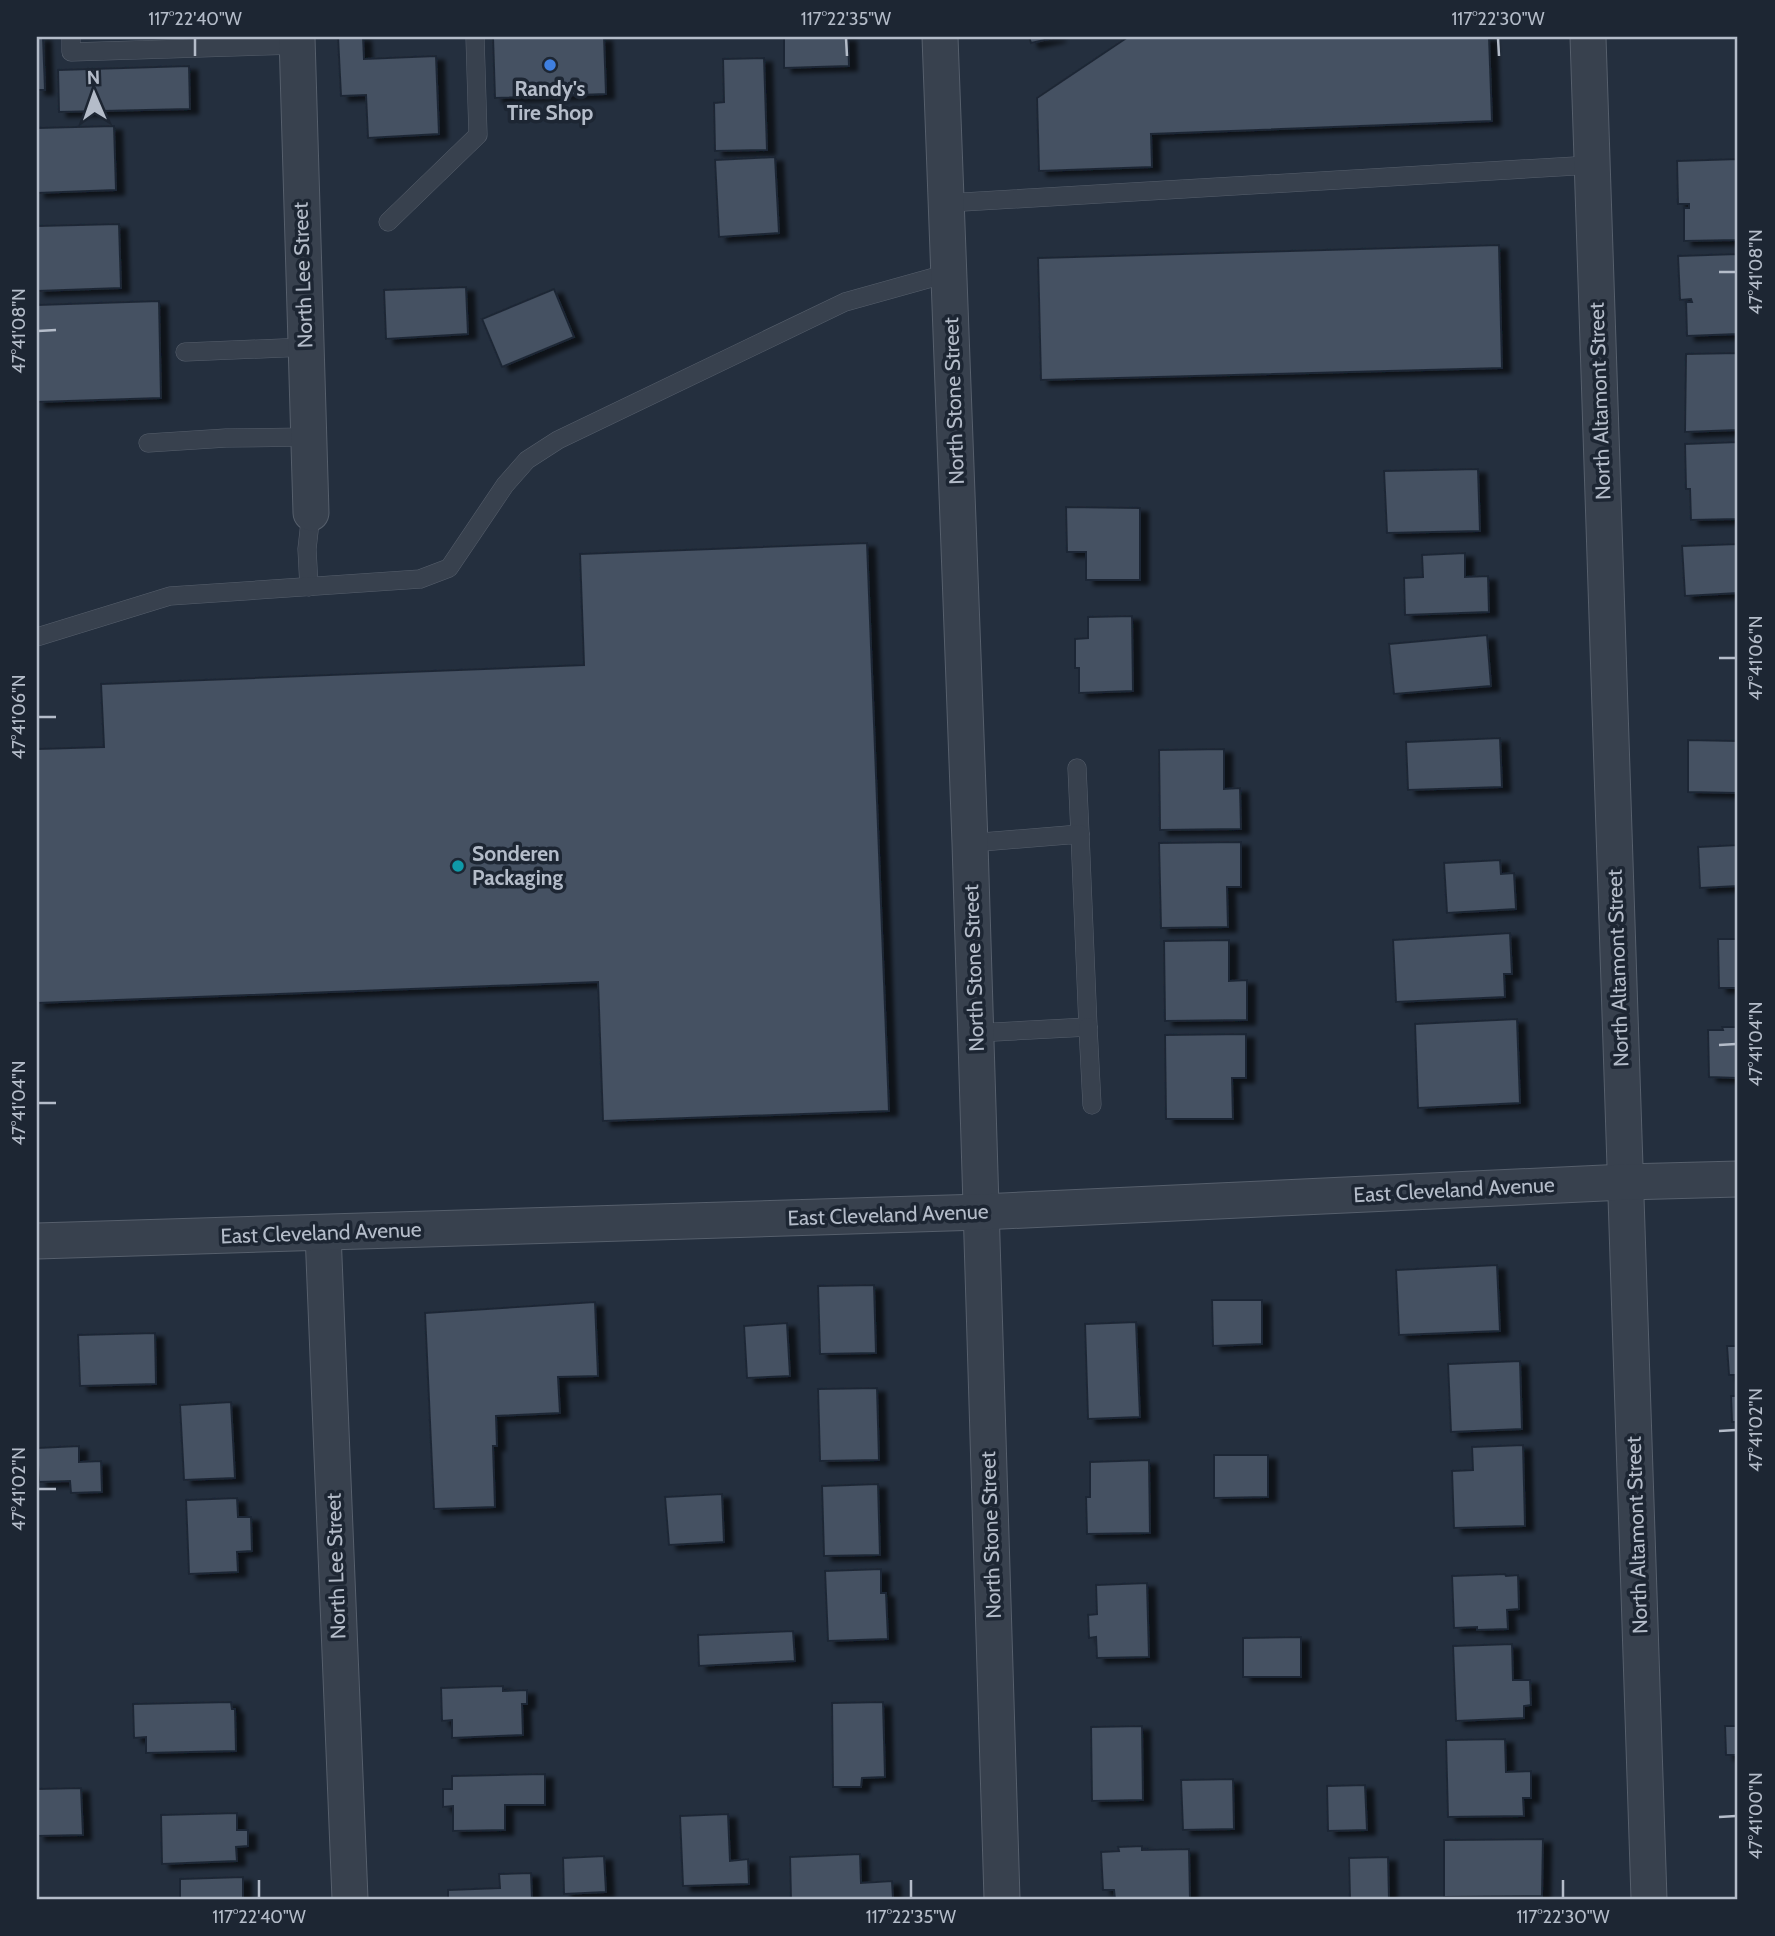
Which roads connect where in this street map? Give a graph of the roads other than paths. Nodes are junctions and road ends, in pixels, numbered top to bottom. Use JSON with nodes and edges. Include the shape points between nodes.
{"nodes":[{"id":1,"x":71,"y":37,"type":"edge"},
{"id":2,"x":475,"y":37,"type":"edge"},
{"id":3,"x":940,"y":37,"type":"edge"},
{"id":4,"x":1588,"y":37,"type":"edge"},
{"id":5,"x":297,"y":41,"type":"edge"},
{"id":6,"x":1592,"y":165,"type":"junction"},
{"id":7,"x":946,"y":203,"type":"junction"},
{"id":8,"x":388,"y":222,"type":"dead end"},
{"id":9,"x":949,"y":272,"type":"junction"},
{"id":10,"x":306,"y":347,"type":"junction"},
{"id":11,"x":185,"y":352,"type":"dead end"},
{"id":12,"x":309,"y":437,"type":"junction"},
{"id":13,"x":148,"y":443,"type":"dead end"},
{"id":14,"x":312,"y":513,"type":"joint"},
{"id":15,"x":309,"y":587,"type":"junction"},
{"id":16,"x":37,"y":637,"type":"edge"},
{"id":17,"x":1077,"y":768,"type":"dead end"},
{"id":18,"x":1080,"y":834,"type":"junction"},
{"id":19,"x":970,"y":843,"type":"junction"},
{"id":20,"x":1088,"y":1027,"type":"junction"},
{"id":21,"x":976,"y":1033,"type":"junction"},
{"id":22,"x":1091,"y":1105,"type":"dead end"},
{"id":23,"x":1738,"y":1179,"type":"edge"},
{"id":24,"x":1625,"y":1182,"type":"junction"},
{"id":25,"x":981,"y":1212,"type":"junction"},
{"id":26,"x":323,"y":1233,"type":"junction"},
{"id":27,"x":37,"y":1241,"type":"edge"},
{"id":28,"x":350,"y":1899,"type":"edge"},
{"id":29,"x":1002,"y":1899,"type":"edge"},
{"id":30,"x":1649,"y":1899,"type":"edge"}],
"edges":[{"from":1,"to":5,"type":"lane","via":[[71,52]]},
{"from":2,"to":8,"type":"lane","via":[[478,135]]},
{"from":3,"to":7,"type":"street","name":"North Stone Street"},
{"from":4,"to":6,"type":"street","name":"North Altamont Street"},
{"from":5,"to":10,"type":"street","name":"North Lee Street"},
{"from":6,"to":7,"type":"lane"},
{"from":6,"to":24,"type":"street","name":"North Altamont Street"},
{"from":7,"to":9,"type":"street","name":"North Stone Street"},
{"from":9,"to":15,"type":"lane","via":[[845,302],[558,440],[527,460],[505,485],[449,568],[420,579]]},
{"from":9,"to":19,"type":"street","name":"North Stone Street"},
{"from":10,"to":11,"type":"lane"},
{"from":10,"to":12,"type":"street","name":"North Lee Street"},
{"from":12,"to":13,"type":"lane"},
{"from":12,"to":14,"type":"street","name":"North Lee Street"},
{"from":14,"to":15,"type":"lane","via":[[307,549]]},
{"from":15,"to":16,"type":"lane","via":[[170,596]]},
{"from":17,"to":18,"type":"lane"},
{"from":18,"to":19,"type":"lane"},
{"from":18,"to":20,"type":"lane"},
{"from":19,"to":21,"type":"street","name":"North Stone Street"},
{"from":20,"to":21,"type":"lane"},
{"from":20,"to":22,"type":"lane"},
{"from":21,"to":25,"type":"street","name":"North Stone Street"},
{"from":23,"to":24,"type":"street","name":"East Cleveland Avenue"},
{"from":24,"to":25,"type":"street","name":"East Cleveland Avenue"},
{"from":24,"to":30,"type":"street","name":"North Altamont Street"},
{"from":25,"to":26,"type":"street","name":"East Cleveland Avenue"},
{"from":25,"to":29,"type":"street","name":"North Stone Street"},
{"from":26,"to":27,"type":"street","name":"East Cleveland Avenue"},
{"from":26,"to":28,"type":"street","name":"North Lee Street"}]}
